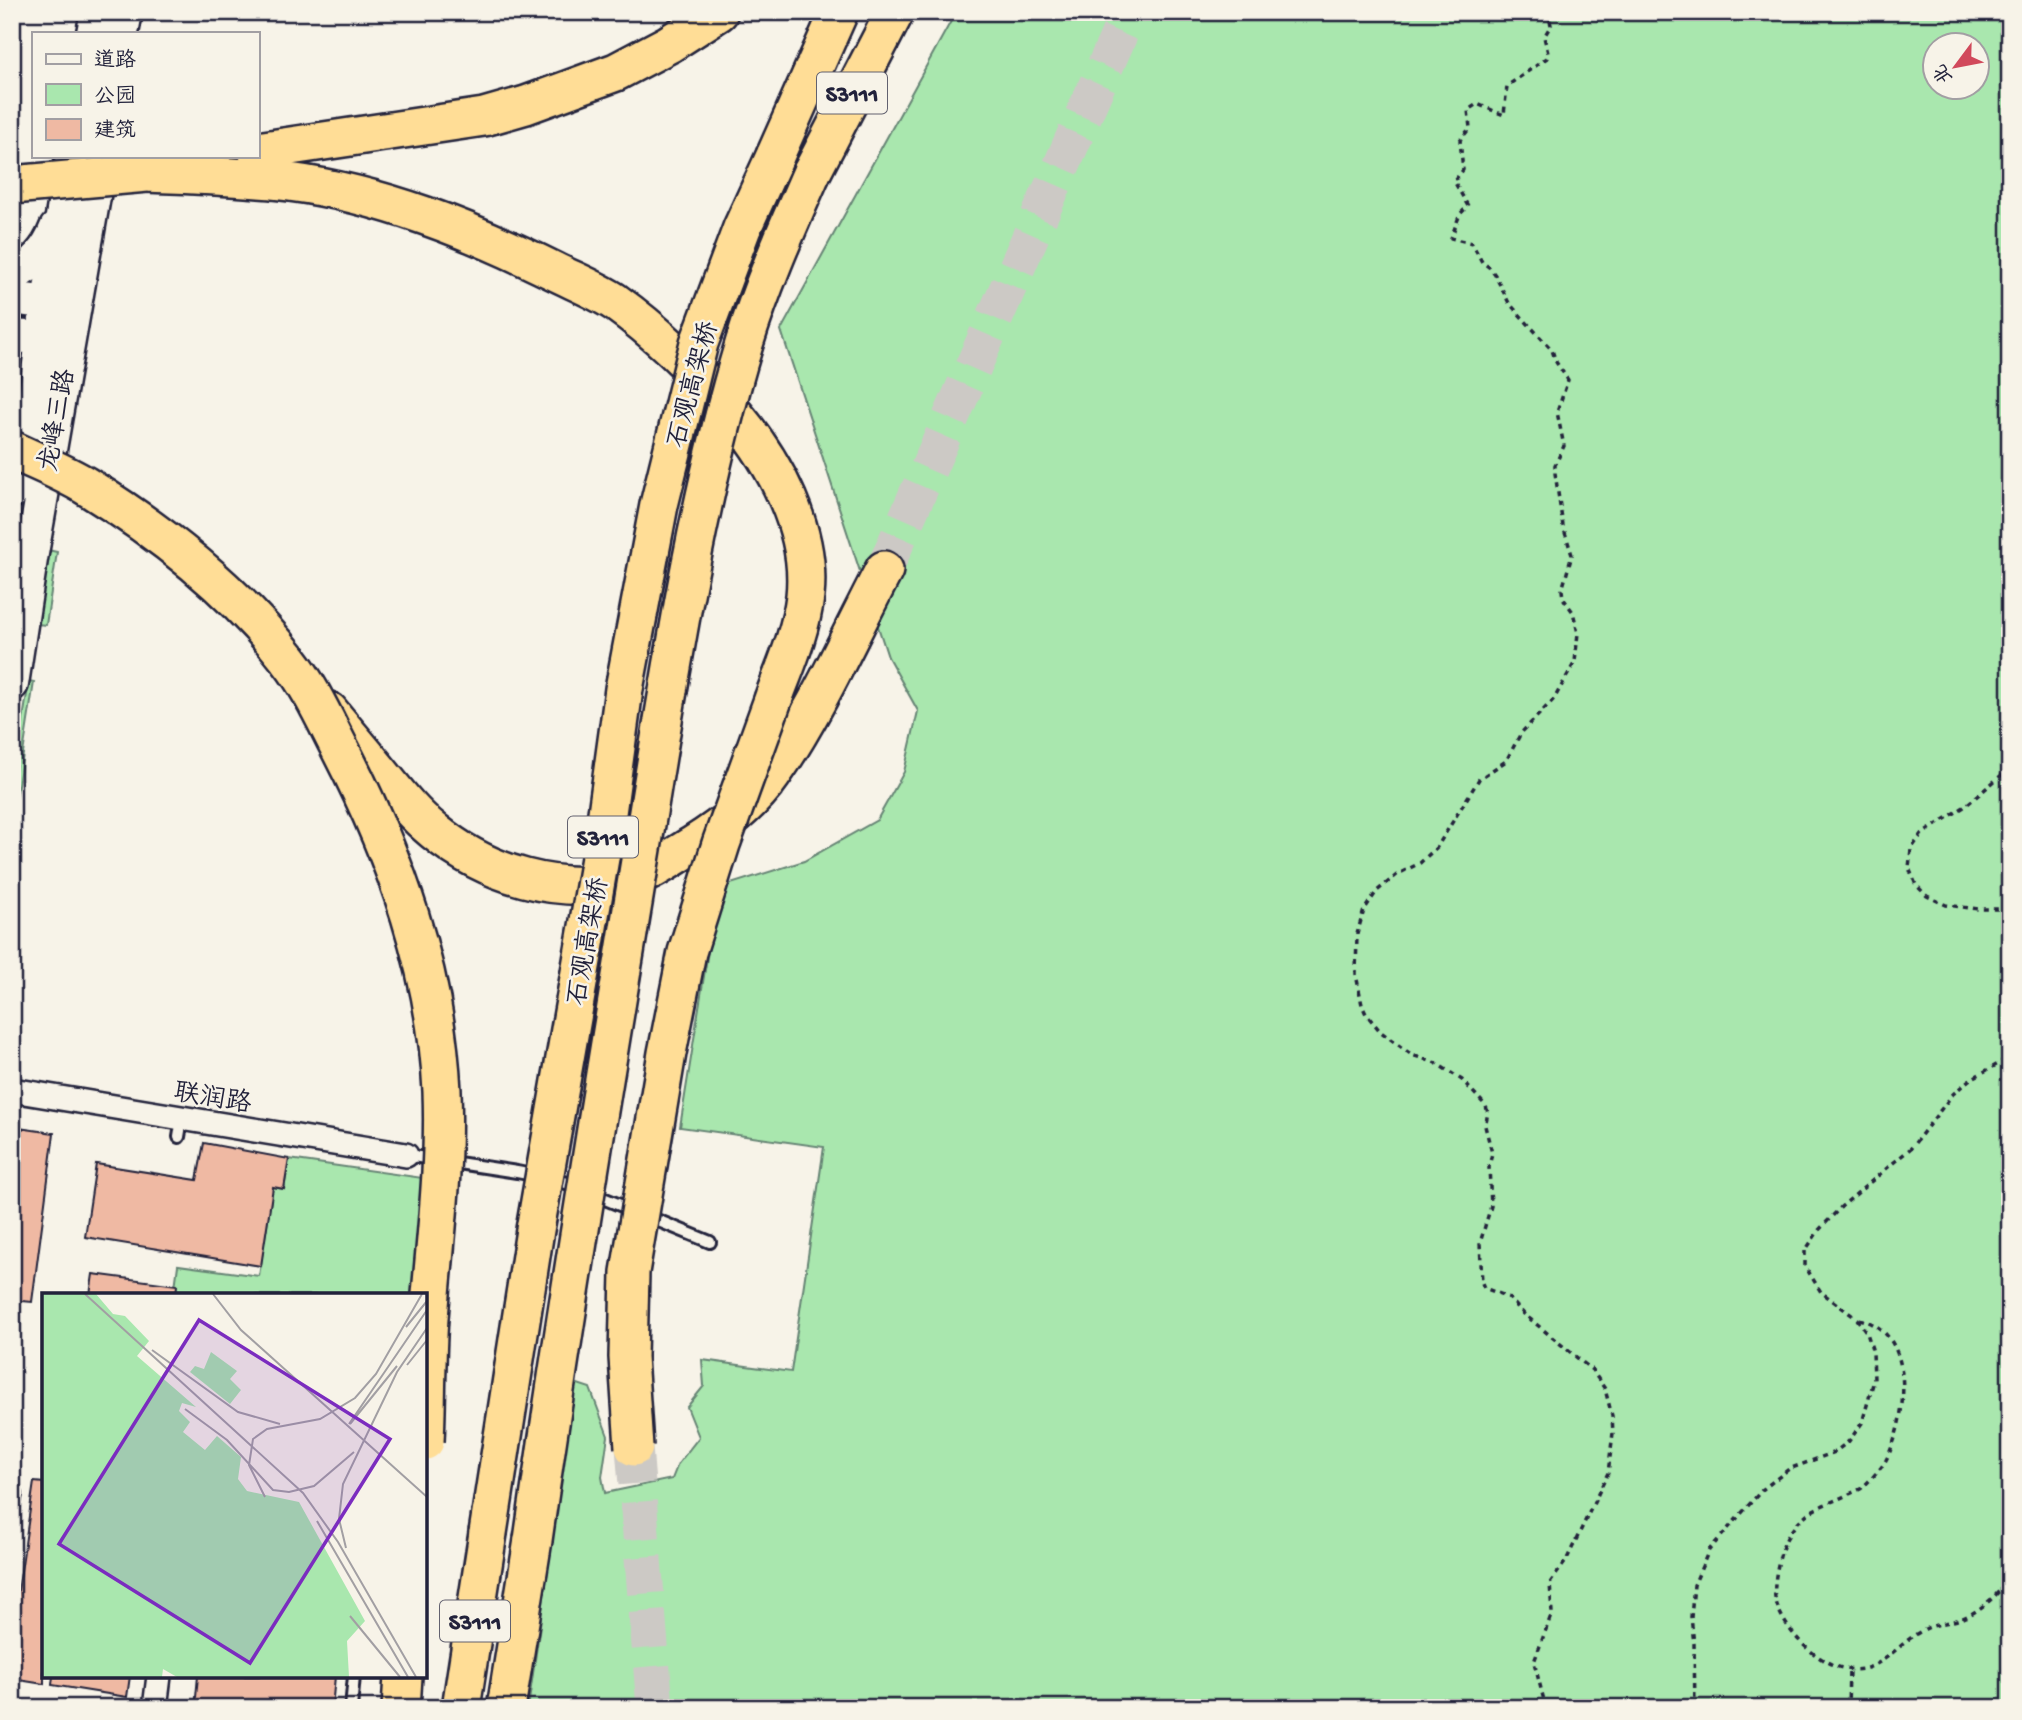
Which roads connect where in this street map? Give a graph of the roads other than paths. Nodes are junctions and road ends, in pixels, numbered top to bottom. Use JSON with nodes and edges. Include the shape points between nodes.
{"nodes":[{"id":1,"x":97,"y":12,"type":"edge"},
{"id":2,"x":126,"y":12,"type":"edge"},
{"id":3,"x":719,"y":12,"type":"edge"},
{"id":4,"x":839,"y":12,"type":"edge"},
{"id":5,"x":895,"y":12,"type":"edge"},
{"id":6,"x":93,"y":32,"type":"edge"},
{"id":7,"x":122,"y":32,"type":"edge"},
{"id":8,"x":259,"y":151,"type":"edge"},
{"id":9,"x":72,"y":158,"type":"edge"},
{"id":10,"x":101,"y":158,"type":"edge"},
{"id":11,"x":223,"y":158,"type":"edge"},
{"id":12,"x":147,"y":173,"type":"junction"},
{"id":13,"x":12,"y":185,"type":"edge"},
{"id":14,"x":63,"y":211,"type":"junction"},
{"id":15,"x":12,"y":276,"type":"edge"},
{"id":16,"x":12,"y":298,"type":"edge"},
{"id":17,"x":48,"y":303,"type":"junction"},
{"id":18,"x":72,"y":323,"type":"junction"},
{"id":19,"x":27,"y":337,"type":"edge"},
{"id":20,"x":12,"y":374,"type":"edge"},
{"id":21,"x":20,"y":438,"type":"edge"},
{"id":22,"x":12,"y":492,"type":"edge"},
{"id":23,"x":884,"y":570,"type":"tunnel mouth"},
{"id":24,"x":12,"y":684,"type":"edge"},
{"id":25,"x":310,"y":689,"type":"junction"},
{"id":26,"x":12,"y":1090,"type":"edge"},
{"id":27,"x":406,"y":1155,"type":"joint"},
{"id":28,"x":710,"y":1242,"type":"dead end"},
{"id":29,"x":427,"y":1381,"type":"edge"},
{"id":30,"x":634,"y":1447,"type":"tunnel mouth"},
{"id":31,"x":16,"y":1494,"type":"dead end"},
{"id":32,"x":12,"y":1512,"type":"edge"},
{"id":33,"x":159,"y":1678,"type":"edge"},
{"id":34,"x":354,"y":1678,"type":"edge"},
{"id":35,"x":403,"y":1678,"type":"edge"},
{"id":36,"x":155,"y":1708,"type":"edge"},
{"id":37,"x":351,"y":1708,"type":"edge"},
{"id":38,"x":401,"y":1708,"type":"edge"},
{"id":39,"x":461,"y":1708,"type":"edge"},
{"id":40,"x":506,"y":1708,"type":"edge"}],
"edges":[{"from":1,"to":6,"type":"main road"},
{"from":2,"to":7,"type":"main road"},
{"from":3,"to":8,"type":"highway","via":[[616,72],[526,106],[484,117]]},
{"from":4,"to":39,"type":"highway","name":"石观高架桥","number":"S3111","bridge":true,"via":[[742,228],[699,343],[659,505],[624,689]]},
{"from":5,"to":40,"type":"highway","name":"石观高架桥","number":"S3111","bridge":true,"via":[[785,232],[745,342],[712,461],[651,793]]},
{"from":9,"to":14,"type":"main road","name":"龙峰三路"},
{"from":10,"to":18,"type":"main road","name":"龙峰三路"},
{"from":11,"to":12,"type":"highway"},
{"from":12,"to":13,"type":"highway","bridge":true},
{"from":12,"to":30,"type":"highway","bridge":true,"via":[[290,182],[340,192],[480,236],[612,300],[659,335],[707,382],[754,438],[785,493],[804,547],[805,596],[794,642],[720,844],[687,952],[630,1272],[628,1357]]},
{"from":14,"to":15,"type":"main road","via":[[49,245],[31,265]]},
{"from":14,"to":17,"type":"main road","name":"龙峰三路"},
{"from":16,"to":17,"type":"main road"},
{"from":17,"to":18,"type":"main road"},
{"from":17,"to":19,"type":"main road","name":"龙峰三路"},
{"from":18,"to":19,"type":"main road"},
{"from":18,"to":24,"type":"main road","name":"龙峰三路"},
{"from":19,"to":21,"type":"main road","name":"龙峰三路","via":[[34,399]]},
{"from":20,"to":21,"type":"main road","via":[[21,388]]},
{"from":21,"to":22,"type":"main road","name":"龙峰三路"},
{"from":21,"to":25,"type":"highway","bridge":true,"via":[[193,563],[250,616]]},
{"from":23,"to":25,"type":"highway","bridge":true,"via":[[771,776],[743,808],[709,835],[630,880],[592,886],[552,884],[513,876],[470,856],[404,803]]},
{"from":25,"to":29,"type":"highway","bridge":true,"via":[[396,870],[433,1005],[442,1091],[442,1160]]},
{"from":26,"to":27,"type":"street","name":"联润路","via":[[180,1128]]},
{"from":27,"to":28,"type":"lane","via":[[559,1180]]},
{"from":31,"to":32,"type":"lane"},
{"from":33,"to":36,"type":"street"},
{"from":34,"to":37,"type":"lane"},
{"from":35,"to":38,"type":"highway"}]}
